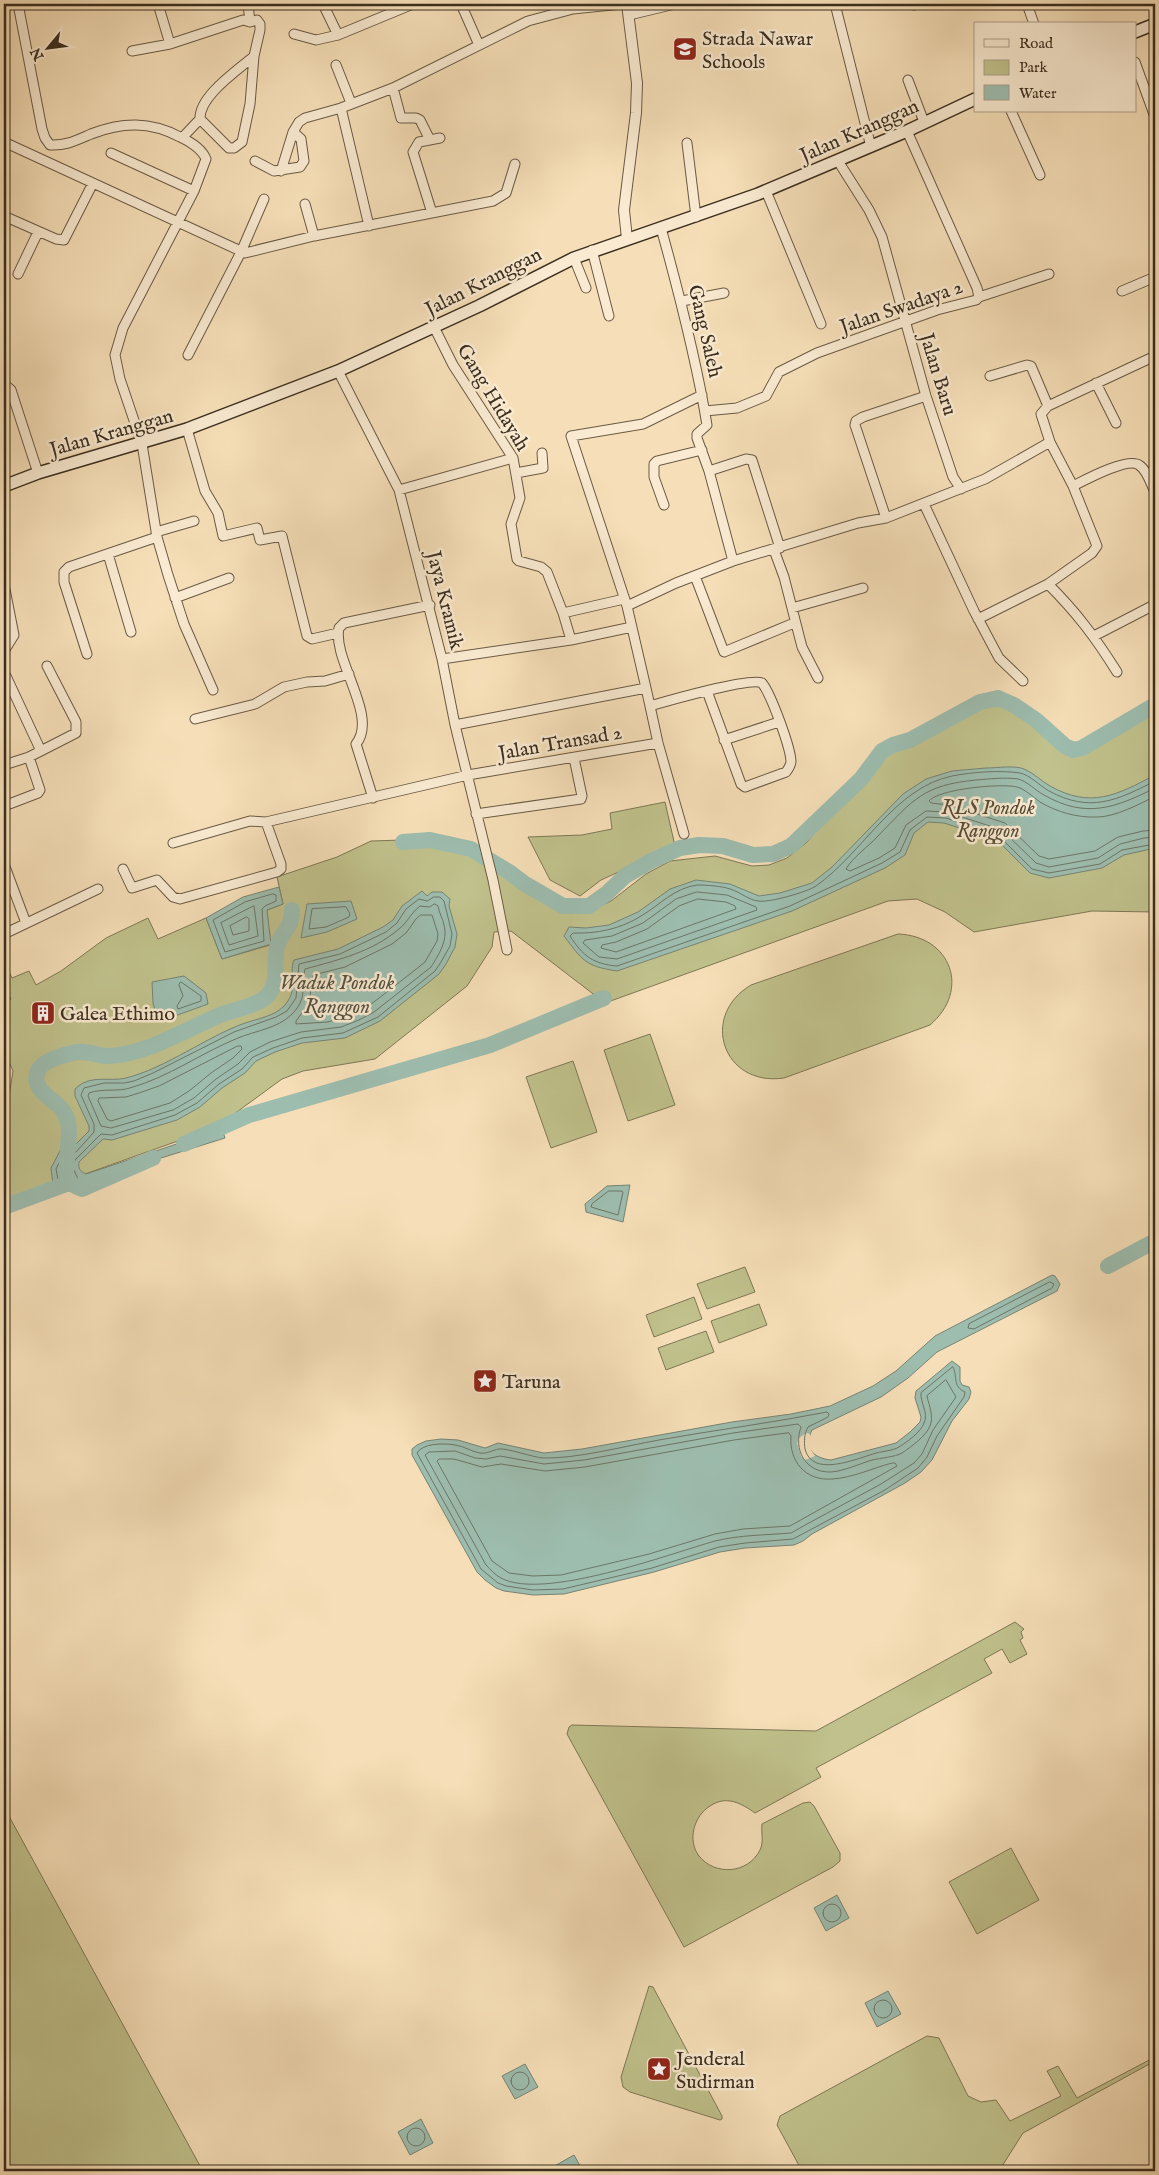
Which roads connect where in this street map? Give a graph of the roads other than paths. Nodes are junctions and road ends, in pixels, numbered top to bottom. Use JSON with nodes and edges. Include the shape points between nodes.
{"nodes":[{"id":1,"x":18,"y":4,"type":"edge"},
{"id":2,"x":158,"y":4,"type":"edge"},
{"id":3,"x":248,"y":4,"type":"edge"},
{"id":4,"x":323,"y":4,"type":"edge"},
{"id":5,"x":413,"y":4,"type":"edge"},
{"id":6,"x":461,"y":4,"type":"edge"},
{"id":7,"x":622,"y":4,"type":"edge"},
{"id":8,"x":627,"y":4,"type":"edge"},
{"id":9,"x":675,"y":4,"type":"edge"},
{"id":10,"x":834,"y":4,"type":"edge"},
{"id":11,"x":1027,"y":4,"type":"edge"},
{"id":12,"x":629,"y":15,"type":"junction"},
{"id":13,"x":250,"y":22,"type":"junction"},
{"id":14,"x":1033,"y":22,"type":"edge"},
{"id":15,"x":1155,"y":24,"type":"edge"},
{"id":16,"x":1136,"y":32,"type":"edge"},
{"id":17,"x":294,"y":34,"type":"dead end"},
{"id":18,"x":338,"y":35,"type":"junction"},
{"id":19,"x":170,"y":44,"type":"junction"},
{"id":20,"x":479,"y":44,"type":"junction"},
{"id":21,"x":132,"y":51,"type":"dead end"},
{"id":22,"x":254,"y":56,"type":"junction"},
{"id":23,"x":336,"y":65,"type":"dead end"},
{"id":24,"x":1136,"y":65,"type":"edge"},
{"id":25,"x":908,"y":80,"type":"dead end"},
{"id":26,"x":393,"y":88,"type":"junction"},
{"id":27,"x":974,"y":99,"type":"edge"},
{"id":28,"x":351,"y":103,"type":"junction"},
{"id":29,"x":341,"y":108,"type":"junction"},
{"id":30,"x":1011,"y":112,"type":"edge"},
{"id":31,"x":1155,"y":117,"type":"edge"},
{"id":32,"x":200,"y":119,"type":"junction"},
{"id":33,"x":924,"y":122,"type":"junction"},
{"id":34,"x":907,"y":131,"type":"junction"},
{"id":35,"x":293,"y":132,"type":"junction"},
{"id":36,"x":182,"y":138,"type":"junction"},
{"id":37,"x":440,"y":138,"type":"dead end"},
{"id":38,"x":430,"y":140,"type":"junction"},
{"id":39,"x":4,"y":142,"type":"edge"},
{"id":40,"x":688,"y":142,"type":"dead end"},
{"id":41,"x":871,"y":147,"type":"junction"},
{"id":42,"x":111,"y":153,"type":"dead end"},
{"id":43,"x":255,"y":161,"type":"dead end"},
{"id":44,"x":838,"y":161,"type":"junction"},
{"id":45,"x":515,"y":164,"type":"dead end"},
{"id":46,"x":281,"y":171,"type":"junction"},
{"id":47,"x":1040,"y":175,"type":"dead end"},
{"id":48,"x":93,"y":183,"type":"junction"},
{"id":49,"x":194,"y":191,"type":"junction"},
{"id":50,"x":766,"y":191,"type":"junction"},
{"id":51,"x":264,"y":199,"type":"dead end"},
{"id":52,"x":305,"y":204,"type":"dead end"},
{"id":53,"x":432,"y":213,"type":"junction"},
{"id":54,"x":4,"y":216,"type":"edge"},
{"id":55,"x":696,"y":217,"type":"junction"},
{"id":56,"x":178,"y":222,"type":"junction"},
{"id":57,"x":369,"y":226,"type":"junction"},
{"id":58,"x":661,"y":228,"type":"junction"},
{"id":59,"x":38,"y":232,"type":"junction"},
{"id":60,"x":314,"y":236,"type":"junction"},
{"id":61,"x":627,"y":239,"type":"junction"},
{"id":62,"x":592,"y":250,"type":"junction"},
{"id":63,"x":240,"y":252,"type":"junction"},
{"id":64,"x":574,"y":258,"type":"junction"},
{"id":65,"x":18,"y":274,"type":"dead end"},
{"id":66,"x":1049,"y":274,"type":"dead end"},
{"id":67,"x":1155,"y":278,"type":"edge"},
{"id":68,"x":586,"y":288,"type":"dead end"},
{"id":69,"x":1122,"y":291,"type":"dead end"},
{"id":70,"x":724,"y":293,"type":"dead end"},
{"id":71,"x":979,"y":297,"type":"junction"},
{"id":72,"x":682,"y":301,"type":"junction"},
{"id":73,"x":609,"y":316,"type":"dead end"},
{"id":74,"x":904,"y":322,"type":"junction"},
{"id":75,"x":821,"y":324,"type":"dead end"},
{"id":76,"x":434,"y":327,"type":"junction"},
{"id":77,"x":188,"y":355,"type":"dead end"},
{"id":78,"x":1155,"y":356,"type":"edge"},
{"id":79,"x":338,"y":371,"type":"junction"},
{"id":80,"x":990,"y":376,"type":"dead end"},
{"id":81,"x":1096,"y":383,"type":"junction"},
{"id":82,"x":4,"y":384,"type":"edge"},
{"id":83,"x":702,"y":395,"type":"junction"},
{"id":84,"x":926,"y":396,"type":"junction"},
{"id":85,"x":1048,"y":406,"type":"junction"},
{"id":86,"x":705,"y":411,"type":"junction"},
{"id":87,"x":1116,"y":423,"type":"dead end"},
{"id":88,"x":187,"y":429,"type":"junction"},
{"id":89,"x":1050,"y":442,"type":"junction"},
{"id":90,"x":142,"y":444,"type":"junction"},
{"id":91,"x":702,"y":450,"type":"junction"},
{"id":92,"x":542,"y":453,"type":"dead end"},
{"id":93,"x":513,"y":458,"type":"junction"},
{"id":94,"x":709,"y":471,"type":"junction"},
{"id":95,"x":38,"y":473,"type":"junction"},
{"id":96,"x":516,"y":473,"type":"junction"},
{"id":97,"x":4,"y":486,"type":"edge"},
{"id":98,"x":1073,"y":486,"type":"junction"},
{"id":99,"x":961,"y":489,"type":"junction"},
{"id":100,"x":400,"y":490,"type":"junction"},
{"id":101,"x":1155,"y":492,"type":"edge"},
{"id":102,"x":924,"y":504,"type":"junction"},
{"id":103,"x":664,"y":505,"type":"dead end"},
{"id":104,"x":886,"y":518,"type":"junction"},
{"id":105,"x":194,"y":521,"type":"dead end"},
{"id":106,"x":157,"y":534,"type":"junction"},
{"id":107,"x":777,"y":549,"type":"junction"},
{"id":108,"x":108,"y":554,"type":"junction"},
{"id":109,"x":734,"y":561,"type":"junction"},
{"id":110,"x":695,"y":576,"type":"junction"},
{"id":111,"x":229,"y":578,"type":"dead end"},
{"id":112,"x":4,"y":584,"type":"edge"},
{"id":113,"x":1048,"y":584,"type":"junction"},
{"id":114,"x":863,"y":588,"type":"dead end"},
{"id":115,"x":175,"y":598,"type":"junction"},
{"id":116,"x":625,"y":602,"type":"junction"},
{"id":117,"x":430,"y":606,"type":"junction"},
{"id":118,"x":1152,"y":606,"type":"dead end"},
{"id":119,"x":792,"y":608,"type":"junction"},
{"id":120,"x":563,"y":613,"type":"junction"},
{"id":121,"x":978,"y":619,"type":"junction"},
{"id":122,"x":794,"y":623,"type":"junction"},
{"id":123,"x":632,"y":627,"type":"junction"},
{"id":124,"x":131,"y":632,"type":"dead end"},
{"id":125,"x":338,"y":633,"type":"junction"},
{"id":126,"x":1094,"y":636,"type":"junction"},
{"id":127,"x":570,"y":640,"type":"junction"},
{"id":128,"x":4,"y":651,"type":"edge"},
{"id":129,"x":87,"y":654,"type":"dead end"},
{"id":130,"x":442,"y":660,"type":"junction"},
{"id":131,"x":47,"y":666,"type":"dead end"},
{"id":132,"x":1117,"y":672,"type":"dead end"},
{"id":133,"x":349,"y":674,"type":"junction"},
{"id":134,"x":6,"y":676,"type":"dead end"},
{"id":135,"x":818,"y":678,"type":"dead end"},
{"id":136,"x":1023,"y":681,"type":"dead end"},
{"id":137,"x":646,"y":688,"type":"junction"},
{"id":138,"x":213,"y":690,"type":"dead end"},
{"id":139,"x":707,"y":691,"type":"junction"},
{"id":140,"x":650,"y":706,"type":"junction"},
{"id":141,"x":195,"y":719,"type":"dead end"},
{"id":142,"x":779,"y":722,"type":"junction"},
{"id":143,"x":455,"y":724,"type":"junction"},
{"id":144,"x":724,"y":740,"type":"junction"},
{"id":145,"x":658,"y":743,"type":"junction"},
{"id":146,"x":41,"y":751,"type":"junction"},
{"id":147,"x":29,"y":757,"type":"junction"},
{"id":148,"x":574,"y":758,"type":"junction"},
{"id":149,"x":4,"y":765,"type":"edge"},
{"id":150,"x":468,"y":775,"type":"junction"},
{"id":151,"x":373,"y":798,"type":"junction"},
{"id":152,"x":4,"y":806,"type":"edge"},
{"id":153,"x":476,"y":814,"type":"junction"},
{"id":154,"x":266,"y":822,"type":"junction"},
{"id":155,"x":684,"y":834,"type":"dead end"},
{"id":156,"x":173,"y":842,"type":"dead end"},
{"id":157,"x":4,"y":864,"type":"edge"},
{"id":158,"x":123,"y":869,"type":"dead end"},
{"id":159,"x":98,"y":889,"type":"dead end"},
{"id":160,"x":26,"y":923,"type":"junction"},
{"id":161,"x":4,"y":934,"type":"edge"},
{"id":162,"x":507,"y":950,"type":"dead end"}],
"edges":[{"from":1,"to":36,"type":"street","via":[[42,129],[50,145],[74,142],[128,124],[157,127]]},
{"from":2,"to":19,"type":"street"},
{"from":3,"to":13,"type":"street"},
{"from":4,"to":18,"type":"street"},
{"from":5,"to":18,"type":"street"},
{"from":6,"to":20,"type":"street"},
{"from":7,"to":20,"type":"street","via":[[573,9],[528,20]]},
{"from":8,"to":12,"type":"street"},
{"from":9,"to":12,"type":"street"},
{"from":10,"to":41,"type":"street"},
{"from":11,"to":14,"type":"street"},
{"from":12,"to":61,"type":"street","via":[[637,83],[624,210]]},
{"from":13,"to":19,"type":"street","via":[[243,20]]},
{"from":13,"to":22,"type":"street","via":[[257,20],[260,24]]},
{"from":15,"to":16,"type":"main road"},
{"from":17,"to":18,"type":"street","via":[[316,40]]},
{"from":19,"to":21,"type":"street"},
{"from":20,"to":26,"type":"street"},
{"from":22,"to":32,"type":"street","via":[[204,102]]},
{"from":22,"to":32,"type":"street","via":[[250,104],[242,142],[229,148]]},
{"from":23,"to":28,"type":"street"},
{"from":24,"to":31,"type":"street"},
{"from":25,"to":33,"type":"street"},
{"from":26,"to":28,"type":"street"},
{"from":26,"to":38,"type":"street","via":[[401,118],[420,120]]},
{"from":27,"to":33,"type":"main road","name":"Jalan Kranggan"},
{"from":28,"to":29,"type":"street"},
{"from":29,"to":35,"type":"street","via":[[305,118]]},
{"from":29,"to":57,"type":"street"},
{"from":30,"to":47,"type":"street"},
{"from":32,"to":36,"type":"street"},
{"from":33,"to":34,"type":"main road","name":"Jalan Kranggan"},
{"from":34,"to":41,"type":"main road","name":"Jalan Kranggan"},
{"from":34,"to":71,"type":"street","name":"Jalan Swadaya 2"},
{"from":35,"to":46,"type":"street"},
{"from":35,"to":46,"type":"street","via":[[301,139],[304,161],[300,167]]},
{"from":36,"to":49,"type":"street","via":[[202,152],[206,159]]},
{"from":37,"to":38,"type":"street"},
{"from":38,"to":53,"type":"street","via":[[418,142],[413,152]]},
{"from":39,"to":48,"type":"street"},
{"from":40,"to":55,"type":"street"},
{"from":41,"to":44,"type":"main road","name":"Jalan Kranggan"},
{"from":42,"to":49,"type":"street"},
{"from":43,"to":46,"type":"street"},
{"from":44,"to":50,"type":"main road","name":"Jalan Kranggan"},
{"from":44,"to":74,"type":"street","name":"Jalan Baru","via":[[882,237]]},
{"from":45,"to":53,"type":"street","via":[[506,193],[493,200]]},
{"from":48,"to":56,"type":"street"},
{"from":48,"to":59,"type":"street","via":[[64,240]]},
{"from":49,"to":56,"type":"street"},
{"from":50,"to":55,"type":"main road","name":"Jalan Kranggan"},
{"from":50,"to":75,"type":"street"},
{"from":51,"to":63,"type":"street"},
{"from":52,"to":60,"type":"street"},
{"from":53,"to":57,"type":"street"},
{"from":54,"to":59,"type":"street"},
{"from":55,"to":58,"type":"main road","name":"Jalan Kranggan"},
{"from":56,"to":63,"type":"street"},
{"from":56,"to":90,"type":"street","via":[[123,328],[115,355]]},
{"from":57,"to":60,"type":"street"},
{"from":58,"to":61,"type":"main road","name":"Jalan Kranggan"},
{"from":58,"to":72,"type":"street","name":"Gang Saleh"},
{"from":59,"to":65,"type":"street"},
{"from":60,"to":63,"type":"street","via":[[254,252]]},
{"from":61,"to":62,"type":"main road","name":"Jalan Kranggan"},
{"from":62,"to":64,"type":"main road","name":"Jalan Kranggan"},
{"from":62,"to":73,"type":"street"},
{"from":63,"to":77,"type":"street"},
{"from":64,"to":68,"type":"street"},
{"from":64,"to":76,"type":"main road","name":"Jalan Kranggan"},
{"from":66,"to":71,"type":"street"},
{"from":67,"to":69,"type":"street"},
{"from":70,"to":72,"type":"street"},
{"from":71,"to":74,"type":"street","name":"Jalan Swadaya 2"},
{"from":72,"to":83,"type":"street","name":"Gang Saleh"},
{"from":74,"to":84,"type":"street","name":"Jalan Baru"},
{"from":74,"to":86,"type":"street","name":"Jalan Swadaya 2","via":[[817,353],[779,372],[766,396],[737,408]]},
{"from":76,"to":79,"type":"main road","name":"Jalan Kranggan"},
{"from":76,"to":93,"type":"street","name":"Gang Hidayah","via":[[453,365]]},
{"from":78,"to":81,"type":"street"},
{"from":79,"to":88,"type":"main road","name":"Jalan Kranggan"},
{"from":79,"to":100,"type":"street","name":"Jaya Kramik"},
{"from":80,"to":85,"type":"street","via":[[1031,366]]},
{"from":81,"to":85,"type":"street"},
{"from":81,"to":87,"type":"street"},
{"from":82,"to":95,"type":"street","via":[[11,390]]},
{"from":83,"to":86,"type":"street"},
{"from":83,"to":116,"type":"street","name":"Gang Saleh","via":[[643,424],[571,436]]},
{"from":84,"to":99,"type":"street","name":"Jalan Baru","via":[[953,477]]},
{"from":84,"to":104,"type":"street","via":[[856,421]]},
{"from":85,"to":89,"type":"street","via":[[1041,414]]},
{"from":86,"to":91,"type":"street","via":[[707,425],[697,434]]},
{"from":88,"to":90,"type":"main road","name":"Jalan Kranggan"},
{"from":88,"to":125,"type":"street","via":[[205,491],[218,513],[223,536],[257,528],[260,540],[282,536],[307,636]]},
{"from":89,"to":98,"type":"street"},
{"from":89,"to":99,"type":"street"},
{"from":90,"to":95,"type":"main road","name":"Jalan Kranggan"},
{"from":90,"to":106,"type":"street"},
{"from":91,"to":94,"type":"street"},
{"from":91,"to":103,"type":"street","via":[[654,464],[654,476]]},
{"from":92,"to":96,"type":"street","via":[[543,468]]},
{"from":93,"to":96,"type":"street","name":"Gang Hidayah"},
{"from":93,"to":100,"type":"street"},
{"from":94,"to":107,"type":"street","via":[[752,460]]},
{"from":94,"to":109,"type":"street"},
{"from":95,"to":97,"type":"main road","name":"Jalan Kranggan"},
{"from":96,"to":120,"type":"street","name":"Gang Hidayah","via":[[520,498],[511,524],[517,559],[547,572]]},
{"from":98,"to":101,"type":"street","via":[[1130,462],[1142,467]]},
{"from":98,"to":113,"type":"street","via":[[1097,548]]},
{"from":99,"to":102,"type":"street"},
{"from":100,"to":117,"type":"street","name":"Jaya Kramik"},
{"from":102,"to":104,"type":"street"},
{"from":102,"to":121,"type":"street"},
{"from":104,"to":107,"type":"street","via":[[858,523]]},
{"from":105,"to":106,"type":"street"},
{"from":106,"to":108,"type":"street"},
{"from":106,"to":115,"type":"street"},
{"from":107,"to":109,"type":"street"},
{"from":107,"to":119,"type":"street"},
{"from":108,"to":124,"type":"street"},
{"from":108,"to":129,"type":"street","via":[[69,567],[63,575]]},
{"from":109,"to":110,"type":"street"},
{"from":110,"to":116,"type":"street"},
{"from":110,"to":122,"type":"street","via":[[724,652]]},
{"from":111,"to":115,"type":"street"},
{"from":112,"to":128,"type":"street","via":[[14,629],[11,642]]},
{"from":113,"to":121,"type":"street"},
{"from":113,"to":126,"type":"street","via":[[1070,605]]},
{"from":114,"to":119,"type":"street"},
{"from":115,"to":138,"type":"street"},
{"from":116,"to":120,"type":"street"},
{"from":116,"to":123,"type":"street"},
{"from":117,"to":125,"type":"street","via":[[344,623]]},
{"from":117,"to":130,"type":"street","name":"Jaya Kramik"},
{"from":118,"to":126,"type":"street"},
{"from":119,"to":122,"type":"street"},
{"from":120,"to":127,"type":"street","name":"Gang Hidayah"},
{"from":121,"to":136,"type":"street","via":[[999,658]]},
{"from":122,"to":135,"type":"street"},
{"from":123,"to":127,"type":"street"},
{"from":123,"to":137,"type":"street"},
{"from":125,"to":133,"type":"street","via":[[339,648]]},
{"from":126,"to":132,"type":"street"},
{"from":127,"to":130,"type":"street"},
{"from":130,"to":143,"type":"street","name":"Jaya Kramik"},
{"from":131,"to":146,"type":"street","via":[[77,730],[74,735]]},
{"from":133,"to":141,"type":"street","via":[[284,687],[255,704]]},
{"from":133,"to":151,"type":"street","via":[[363,727],[356,744]]},
{"from":134,"to":146,"type":"street"},
{"from":137,"to":140,"type":"street"},
{"from":137,"to":143,"type":"street"},
{"from":139,"to":140,"type":"street"},
{"from":139,"to":142,"type":"street","via":[[759,681],[765,686]]},
{"from":139,"to":144,"type":"street"},
{"from":140,"to":145,"type":"street"},
{"from":142,"to":144,"type":"street"},
{"from":142,"to":144,"type":"street","via":[[791,759],[789,768],[746,787],[739,780]]},
{"from":143,"to":150,"type":"street","name":"Jaya Kramik"},
{"from":145,"to":148,"type":"street","name":"Jalan Transad 2"},
{"from":145,"to":155,"type":"street"},
{"from":146,"to":147,"type":"street"},
{"from":147,"to":149,"type":"street"},
{"from":147,"to":152,"type":"street","via":[[40,790]]},
{"from":148,"to":150,"type":"street","name":"Jalan Transad 2"},
{"from":148,"to":153,"type":"street","via":[[580,799]]},
{"from":150,"to":151,"type":"street","name":"Jalan Transad 2"},
{"from":150,"to":153,"type":"street","name":"Jaya Kramik"},
{"from":151,"to":154,"type":"street","name":"Jalan Transad 2"},
{"from":153,"to":162,"type":"street","name":"Jaya Kramik","via":[[491,868]]},
{"from":154,"to":156,"type":"street","name":"Jalan Transad 2","via":[[250,822]]},
{"from":154,"to":158,"type":"street","via":[[281,864],[277,872],[180,899],[173,897],[157,880],[132,888]]},
{"from":157,"to":160,"type":"street"},
{"from":159,"to":160,"type":"street"},
{"from":160,"to":161,"type":"street"}]}
